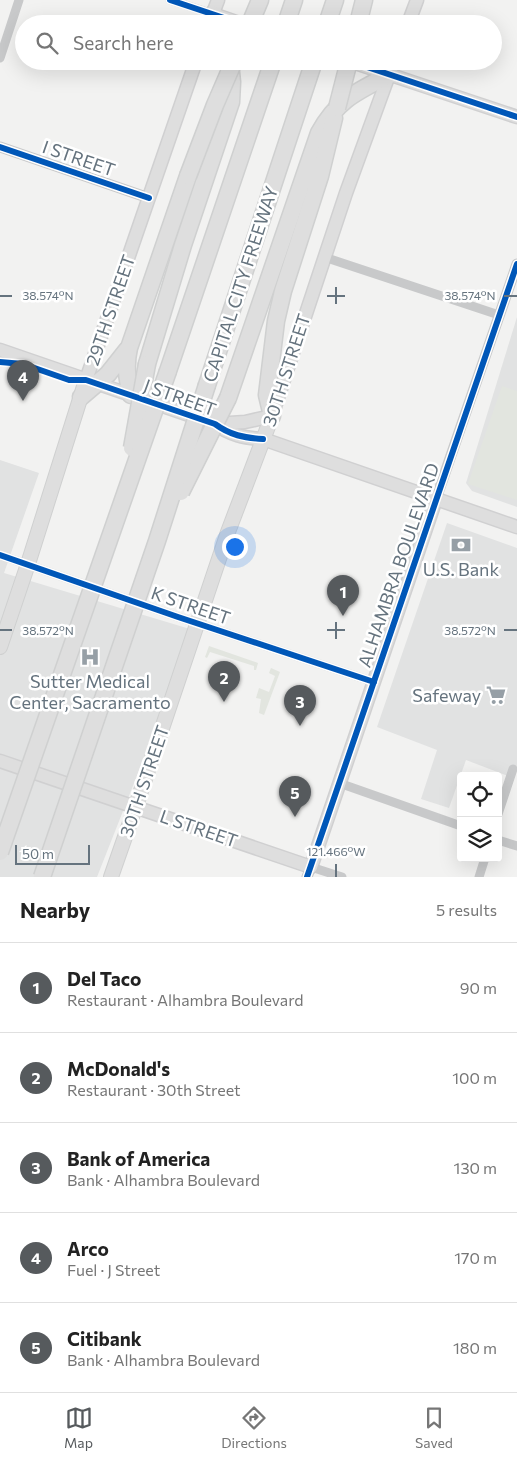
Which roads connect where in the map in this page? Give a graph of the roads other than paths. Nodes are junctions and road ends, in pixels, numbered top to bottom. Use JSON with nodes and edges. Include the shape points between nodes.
{"nodes":[{"id":1,"x":20,"y":0,"type":"edge"},
{"id":2,"x":170,"y":0,"type":"edge"},
{"id":3,"x":335,"y":0,"type":"edge"},
{"id":4,"x":364,"y":0,"type":"edge"},
{"id":5,"x":417,"y":0,"type":"edge"},
{"id":6,"x":260,"y":1,"type":"edge"},
{"id":7,"x":215,"y":15,"type":"edge"},
{"id":8,"x":254,"y":15,"type":"edge"},
{"id":9,"x":330,"y":15,"type":"edge"},
{"id":10,"x":360,"y":15,"type":"edge"},
{"id":11,"x":411,"y":15,"type":"edge"},
{"id":12,"x":0,"y":58,"type":"edge"},
{"id":13,"x":193,"y":70,"type":"edge"},
{"id":14,"x":230,"y":70,"type":"edge"},
{"id":15,"x":230,"y":70,"type":"edge"},
{"id":16,"x":270,"y":70,"type":"edge"},
{"id":17,"x":311,"y":70,"type":"edge"},
{"id":18,"x":347,"y":70,"type":"edge"},
{"id":19,"x":389,"y":70,"type":"edge"},
{"id":20,"x":391,"y":70,"type":"edge"},
{"id":21,"x":397,"y":70,"type":"edge"},
{"id":22,"x":517,"y":118,"type":"edge"},
{"id":23,"x":0,"y":147,"type":"edge"},
{"id":24,"x":149,"y":198,"type":"junction"},
{"id":25,"x":324,"y":257,"type":"junction"},
{"id":26,"x":517,"y":264,"type":"edge"},
{"id":27,"x":499,"y":315,"type":"junction"},
{"id":28,"x":129,"y":348,"type":"junction"},
{"id":29,"x":0,"y":350,"type":"edge"},
{"id":30,"x":92,"y":382,"type":"junction"},
{"id":31,"x":131,"y":395,"type":"junction"},
{"id":32,"x":81,"y":397,"type":"joint"},
{"id":33,"x":272,"y":416,"type":"junction"},
{"id":34,"x":215,"y":424,"type":"junction"},
{"id":35,"x":263,"y":439,"type":"junction"},
{"id":36,"x":124,"y":494,"type":"junction"},
{"id":37,"x":436,"y":499,"type":"junction"},
{"id":38,"x":517,"y":527,"type":"edge"},
{"id":39,"x":157,"y":541,"type":"junction"},
{"id":40,"x":0,"y":555,"type":"edge"},
{"id":41,"x":28,"y":564,"type":"junction"},
{"id":42,"x":198,"y":623,"type":"junction"},
{"id":43,"x":0,"y":647,"type":"edge"},
{"id":44,"x":374,"y":682,"type":"junction"},
{"id":45,"x":0,"y":761,"type":"edge"},
{"id":46,"x":513,"y":769,"type":"dead end"},
{"id":47,"x":339,"y":784,"type":"junction"},
{"id":48,"x":502,"y":802,"type":"edge"},
{"id":49,"x":136,"y":807,"type":"junction"},
{"id":50,"x":457,"y":825,"type":"edge"},
{"id":51,"x":502,"y":841,"type":"edge"},
{"id":52,"x":517,"y":846,"type":"edge"},
{"id":53,"x":0,"y":852,"type":"edge"},
{"id":54,"x":484,"y":862,"type":"edge"},
{"id":55,"x":309,"y":872,"type":"edge"},
{"id":56,"x":42,"y":877,"type":"edge"},
{"id":57,"x":111,"y":877,"type":"edge"},
{"id":58,"x":342,"y":877,"type":"edge"},
{"id":59,"x":479,"y":877,"type":"edge"}],
"edges":[{"from":1,"to":12,"type":"street"},
{"from":2,"to":7,"type":"street"},
{"from":3,"to":9,"type":"highway"},
{"from":4,"to":10,"type":"highway"},
{"from":5,"to":11,"type":"main road"},
{"from":6,"to":8,"type":"highway"},
{"from":13,"to":24,"type":"main road","name":"29TH STREET"},
{"from":14,"to":36,"type":"highway","bridge":true,"via":[[230,102],[147,364]]},
{"from":15,"to":28,"type":"highway","bridge":true,"via":[[188,176]]},
{"from":16,"to":36,"type":"highway","bridge":true},
{"from":17,"to":39,"type":"highway","name":"CAPITAL CITY FREEWAY","bridge":true},
{"from":18,"to":33,"type":"highway","bridge":true,"via":[[320,176],[276,321],[268,395]]},
{"from":19,"to":39,"type":"highway","bridge":true,"via":[[339,104],[319,133],[228,398]]},
{"from":20,"to":25,"type":"main road","name":"30TH STREET"},
{"from":21,"to":22,"type":"main road"},
{"from":23,"to":24,"type":"street","name":"I STREET"},
{"from":24,"to":30,"type":"main road","name":"29TH STREET"},
{"from":25,"to":27,"type":"street"},
{"from":25,"to":33,"type":"main road","name":"30TH STREET"},
{"from":26,"to":27,"type":"street","name":"ALHAMBRA BOULEVARD"},
{"from":27,"to":37,"type":"street","name":"ALHAMBRA BOULEVARD"},
{"from":28,"to":30,"type":"highway","via":[[114,368]]},
{"from":28,"to":31,"type":"highway","via":[[126,363]]},
{"from":29,"to":30,"type":"main road","name":"J STREET"},
{"from":30,"to":31,"type":"main road","name":"J STREET"},
{"from":30,"to":32,"type":"highway"},
{"from":31,"to":34,"type":"main road","name":"J STREET"},
{"from":32,"to":41,"type":"main road"},
{"from":33,"to":34,"type":"main road"},
{"from":33,"to":35,"type":"main road","name":"30TH STREET"},
{"from":34,"to":35,"type":"main road","name":"J STREET","via":[[226,432],[245,438]]},
{"from":35,"to":37,"type":"main road","name":"J STREET"},
{"from":35,"to":42,"type":"main road","name":"30TH STREET"},
{"from":36,"to":53,"type":"highway","bridge":true},
{"from":37,"to":38,"type":"main road","name":"J STREET"},
{"from":37,"to":44,"type":"main road","name":"ALHAMBRA BOULEVARD"},
{"from":39,"to":56,"type":"highway","name":"CAPITAL CITY FREEWAY","bridge":true},
{"from":40,"to":41,"type":"street","name":"K STREET"},
{"from":41,"to":42,"type":"street","name":"K STREET"},
{"from":41,"to":43,"type":"main road"},
{"from":42,"to":44,"type":"street","name":"K STREET"},
{"from":42,"to":49,"type":"main road","name":"30TH STREET"},
{"from":44,"to":47,"type":"main road","name":"ALHAMBRA BOULEVARD"},
{"from":45,"to":49,"type":"main road","name":"L STREET"},
{"from":46,"to":48,"type":"street"},
{"from":47,"to":50,"type":"street"},
{"from":47,"to":55,"type":"main road","name":"ALHAMBRA BOULEVARD"},
{"from":49,"to":55,"type":"main road","name":"L STREET"},
{"from":49,"to":57,"type":"main road","name":"30TH STREET"},
{"from":51,"to":52,"type":"street"},
{"from":54,"to":59,"type":"street"},
{"from":55,"to":58,"type":"street","name":"L STREET"}]}
